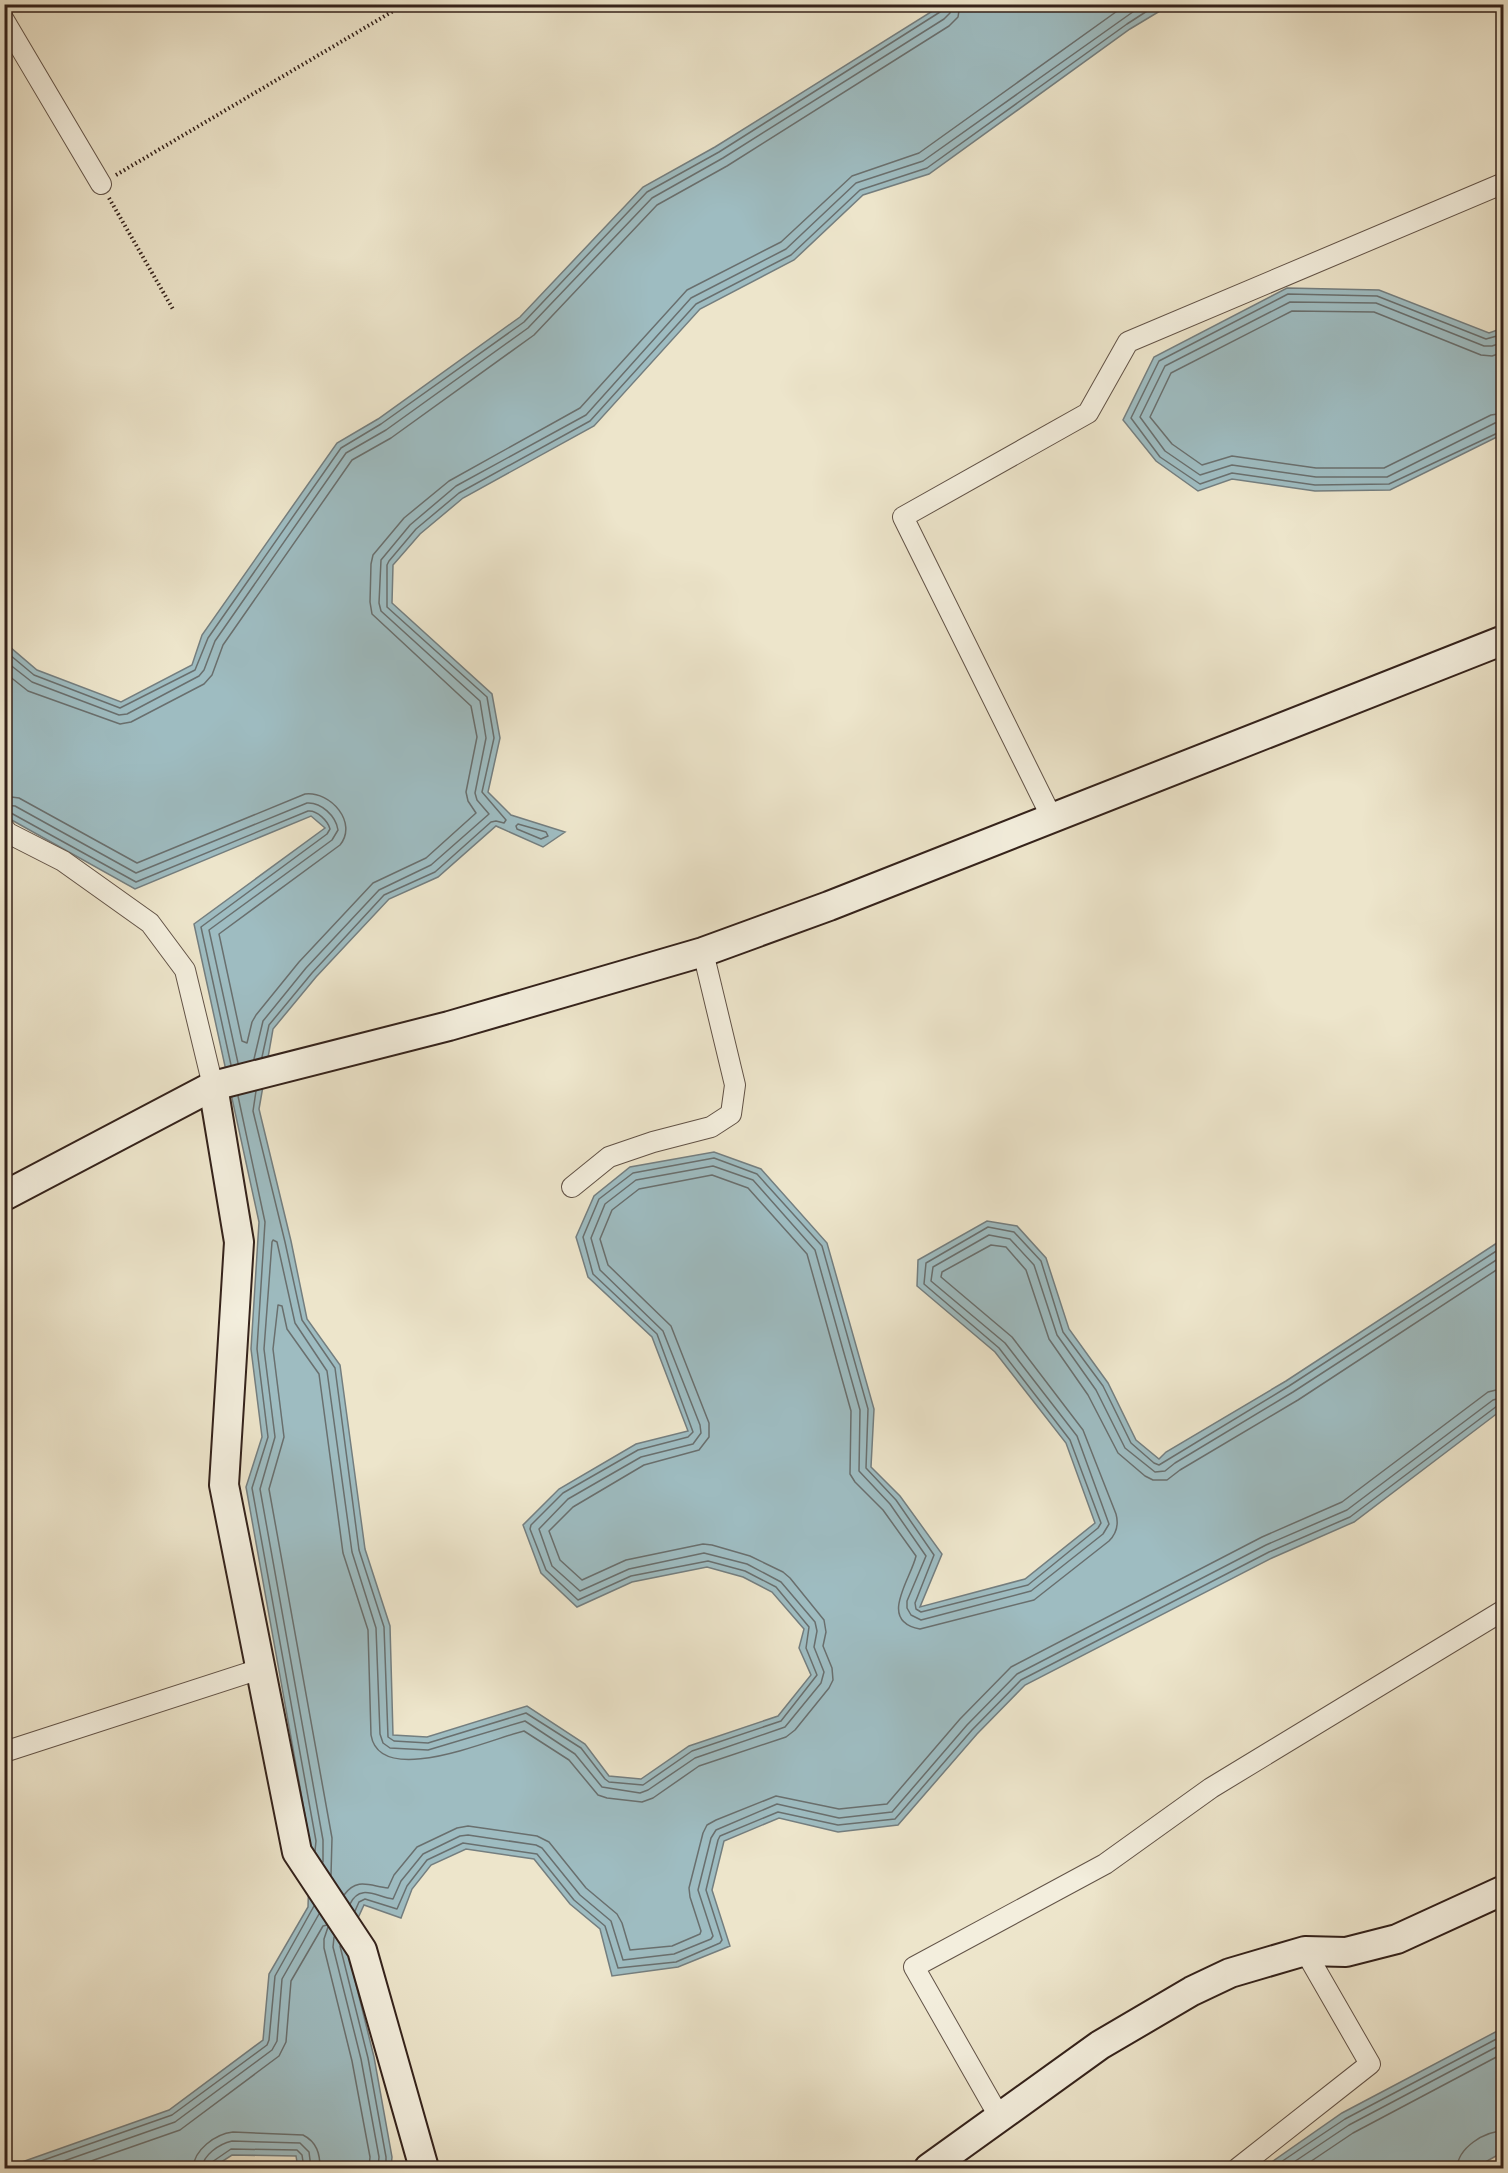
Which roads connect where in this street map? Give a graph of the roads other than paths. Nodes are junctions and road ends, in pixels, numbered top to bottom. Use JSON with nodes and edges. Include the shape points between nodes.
{"nodes":[{"id":1,"x":4,"y":20,"type":"edge"},
{"id":2,"x":101,"y":183,"type":"road end"},
{"id":3,"x":1503,"y":183,"type":"edge"},
{"id":4,"x":1503,"y":640,"type":"edge"},
{"id":5,"x":1052,"y":818,"type":"junction"},
{"id":6,"x":4,"y":828,"type":"edge"},
{"id":7,"x":703,"y":952,"type":"junction"},
{"id":8,"x":220,"y":1084,"type":"junction"},
{"id":9,"x":572,"y":1187,"type":"dead end"},
{"id":10,"x":4,"y":1196,"type":"edge"},
{"id":11,"x":1503,"y":1610,"type":"edge"},
{"id":12,"x":260,"y":1669,"type":"junction"},
{"id":13,"x":4,"y":1752,"type":"edge"},
{"id":14,"x":1503,"y":1890,"type":"edge"},
{"id":15,"x":1305,"y":1951,"type":"junction"},
{"id":16,"x":1000,"y":2118,"type":"junction"},
{"id":17,"x":424,"y":2169,"type":"edge"},
{"id":18,"x":929,"y":2169,"type":"edge"},
{"id":19,"x":1238,"y":2169,"type":"edge"}],
"edges":[{"from":1,"to":2,"type":"street"},
{"from":3,"to":5,"type":"street","via":[[1128,342],[1088,413],[903,516]]},
{"from":4,"to":5,"type":"street"},
{"from":5,"to":7,"type":"street"},
{"from":6,"to":8,"type":"street","via":[[63,861],[150,923],[185,970]]},
{"from":7,"to":8,"type":"street","via":[[449,1026]]},
{"from":7,"to":9,"type":"street","via":[[735,1084],[731,1114],[711,1127],[609,1157]]},
{"from":8,"to":10,"type":"street"},
{"from":8,"to":12,"type":"street","via":[[238,1242],[224,1485]]},
{"from":11,"to":16,"type":"street","via":[[1211,1788],[1105,1864],[914,1967]]},
{"from":12,"to":13,"type":"street"},
{"from":12,"to":17,"type":"street","via":[[297,1852],[363,1950]]},
{"from":14,"to":15,"type":"street","via":[[1397,1939],[1346,1952]]},
{"from":15,"to":16,"type":"street","via":[[1230,1973],[1192,1991],[1100,2045]]},
{"from":15,"to":19,"type":"street","via":[[1370,2064]]},
{"from":16,"to":18,"type":"street"}]}
